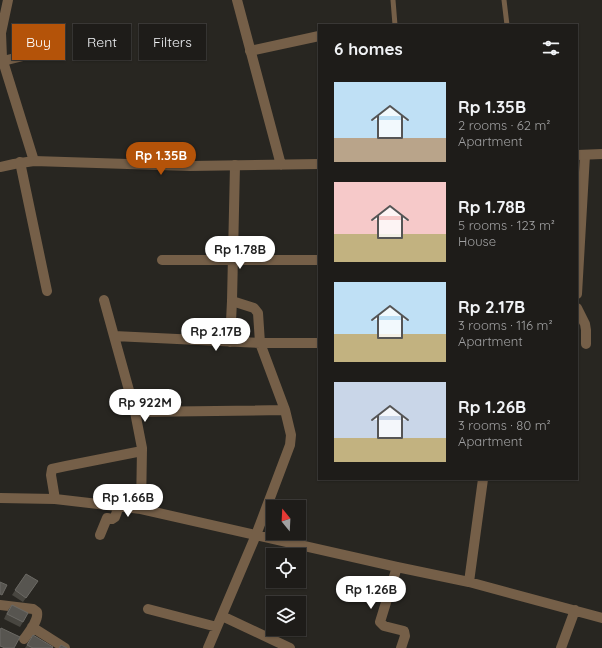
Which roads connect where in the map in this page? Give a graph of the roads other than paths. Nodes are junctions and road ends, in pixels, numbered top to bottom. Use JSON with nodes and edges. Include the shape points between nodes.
{"nodes":[{"id":1,"x":8,"y":0,"type":"edge"},
{"id":2,"x":238,"y":0,"type":"edge"},
{"id":3,"x":393,"y":0,"type":"edge"},
{"id":4,"x":504,"y":0,"type":"edge"},
{"id":5,"x":395,"y":24,"type":"edge"},
{"id":6,"x":507,"y":24,"type":"edge"},
{"id":7,"x":318,"y":36,"type":"edge"},
{"id":8,"x":250,"y":51,"type":"junction"},
{"id":9,"x":12,"y":60,"type":"edge"},
{"id":10,"x":3,"y":62,"type":"junction"},
{"id":11,"x":602,"y":154,"type":"edge"},
{"id":12,"x":581,"y":155,"type":"edge"},
{"id":13,"x":34,"y":161,"type":"junction"},
{"id":14,"x":20,"y":162,"type":"junction"},
{"id":15,"x":318,"y":164,"type":"edge"},
{"id":16,"x":281,"y":165,"type":"junction"},
{"id":17,"x":235,"y":166,"type":"junction"},
{"id":18,"x":0,"y":168,"type":"edge"},
{"id":19,"x":232,"y":259,"type":"junction"},
{"id":20,"x":578,"y":259,"type":"edge"},
{"id":21,"x":162,"y":260,"type":"dead end"},
{"id":22,"x":318,"y":260,"type":"edge"},
{"id":23,"x":47,"y":291,"type":"dead end"},
{"id":24,"x":104,"y":300,"type":"dead end"},
{"id":25,"x":232,"y":301,"type":"junction"},
{"id":26,"x":578,"y":310,"type":"edge"},
{"id":27,"x":114,"y":336,"type":"junction"},
{"id":28,"x":230,"y":342,"type":"junction"},
{"id":29,"x":260,"y":343,"type":"junction"},
{"id":30,"x":318,"y":343,"type":"edge"},
{"id":31,"x":584,"y":344,"type":"edge"},
{"id":32,"x":286,"y":410,"type":"junction"},
{"id":33,"x":135,"y":412,"type":"junction"},
{"id":34,"x":142,"y":452,"type":"junction"},
{"id":35,"x":483,"y":480,"type":"edge"},
{"id":36,"x":0,"y":498,"type":"edge"},
{"id":37,"x":55,"y":499,"type":"junction"},
{"id":38,"x":119,"y":506,"type":"junction"},
{"id":39,"x":141,"y":509,"type":"junction"},
{"id":40,"x":100,"y":535,"type":"dead end"},
{"id":41,"x":256,"y":535,"type":"junction"},
{"id":42,"x":397,"y":567,"type":"junction"},
{"id":43,"x":469,"y":582,"type":"junction"},
{"id":44,"x":0,"y":604,"type":"edge"},
{"id":45,"x":148,"y":609,"type":"dead end"},
{"id":46,"x":575,"y":610,"type":"junction"},
{"id":47,"x":222,"y":616,"type":"junction"},
{"id":48,"x":602,"y":618,"type":"edge"},
{"id":49,"x":217,"y":627,"type":"junction"},
{"id":50,"x":32,"y":628,"type":"junction"},
{"id":51,"x":24,"y":639,"type":"dead end"},
{"id":52,"x":65,"y":648,"type":"edge"},
{"id":53,"x":208,"y":648,"type":"edge"},
{"id":54,"x":290,"y":648,"type":"edge"},
{"id":55,"x":401,"y":648,"type":"edge"},
{"id":56,"x":561,"y":648,"type":"edge"}],
"edges":[{"from":1,"to":10,"type":"street","via":[[1,33]]},
{"from":2,"to":8,"type":"street"},
{"from":3,"to":5,"type":"lane"},
{"from":4,"to":6,"type":"lane"},
{"from":7,"to":8,"type":"street"},
{"from":8,"to":16,"type":"street"},
{"from":9,"to":10,"type":"street"},
{"from":10,"to":13,"type":"street"},
{"from":11,"to":12,"type":"street"},
{"from":12,"to":20,"type":"street"},
{"from":13,"to":14,"type":"street"},
{"from":13,"to":17,"type":"street"},
{"from":14,"to":18,"type":"street"},
{"from":14,"to":23,"type":"street"},
{"from":15,"to":16,"type":"street"},
{"from":16,"to":17,"type":"street"},
{"from":17,"to":19,"type":"street"},
{"from":19,"to":21,"type":"street"},
{"from":19,"to":22,"type":"street"},
{"from":19,"to":25,"type":"street"},
{"from":24,"to":27,"type":"street"},
{"from":25,"to":28,"type":"street"},
{"from":25,"to":29,"type":"street","via":[[254,308],[257,312]]},
{"from":26,"to":31,"type":"street","via":[[585,324]]},
{"from":27,"to":28,"type":"street"},
{"from":27,"to":33,"type":"street"},
{"from":28,"to":29,"type":"street"},
{"from":29,"to":30,"type":"street"},
{"from":29,"to":32,"type":"street"},
{"from":32,"to":33,"type":"street"},
{"from":32,"to":41,"type":"street","via":[[291,435],[290,445]]},
{"from":33,"to":34,"type":"street"},
{"from":34,"to":37,"type":"street","via":[[52,469]]},
{"from":34,"to":39,"type":"street"},
{"from":35,"to":43,"type":"street"},
{"from":36,"to":37,"type":"street"},
{"from":37,"to":38,"type":"street"},
{"from":38,"to":39,"type":"street"},
{"from":38,"to":40,"type":"street","via":[[115,516],[107,518]]},
{"from":39,"to":41,"type":"street"},
{"from":41,"to":42,"type":"street"},
{"from":41,"to":47,"type":"street"},
{"from":42,"to":43,"type":"street"},
{"from":42,"to":55,"type":"street","via":[[380,622],[384,626],[404,631]]},
{"from":43,"to":46,"type":"street"},
{"from":44,"to":50,"type":"street","via":[[35,610],[38,616]]},
{"from":45,"to":49,"type":"street"},
{"from":46,"to":48,"type":"street"},
{"from":46,"to":56,"type":"street"},
{"from":47,"to":49,"type":"street"},
{"from":47,"to":54,"type":"street"},
{"from":49,"to":53,"type":"street"},
{"from":50,"to":51,"type":"street"},
{"from":50,"to":52,"type":"street"}]}
